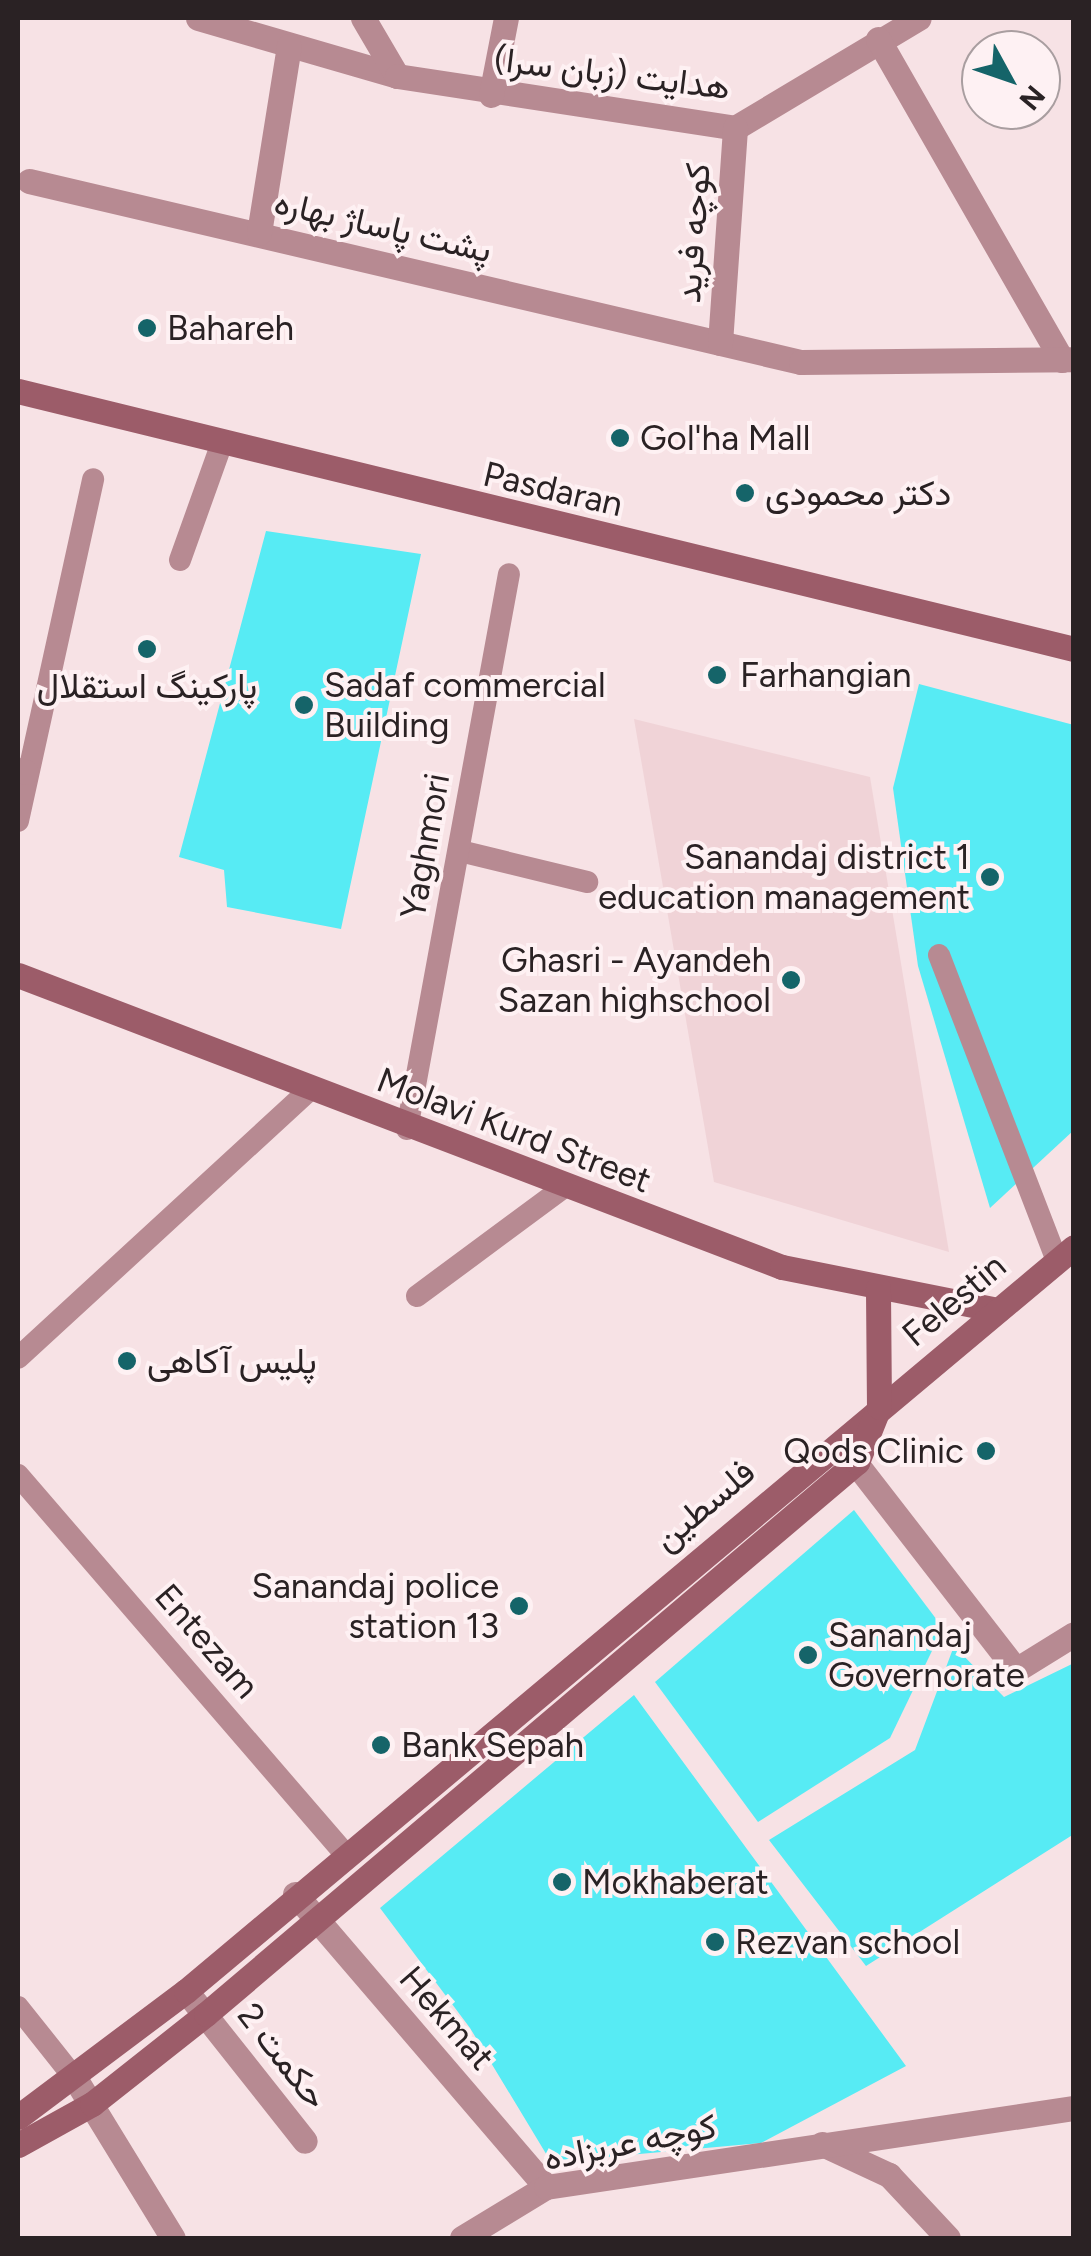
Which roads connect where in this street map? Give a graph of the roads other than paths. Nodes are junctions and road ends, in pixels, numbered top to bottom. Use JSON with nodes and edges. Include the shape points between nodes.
{"nodes":[{"id":1,"x":198,"y":18,"type":"edge"},
{"id":2,"x":362,"y":18,"type":"edge"},
{"id":3,"x":506,"y":18,"type":"edge"},
{"id":4,"x":919,"y":18,"type":"edge"},
{"id":5,"x":878,"y":40,"type":"junction"},
{"id":6,"x":289,"y":46,"type":"junction"},
{"id":7,"x":397,"y":76,"type":"junction"},
{"id":8,"x":491,"y":96,"type":"junction"},
{"id":9,"x":736,"y":128,"type":"junction"},
{"id":10,"x":28,"y":181,"type":"dead end"},
{"id":11,"x":259,"y":232,"type":"junction"},
{"id":12,"x":720,"y":344,"type":"junction"},
{"id":13,"x":1068,"y":359,"type":"edge"},
{"id":14,"x":18,"y":391,"type":"edge"},
{"id":15,"x":222,"y":443,"type":"junction"},
{"id":16,"x":93,"y":479,"type":"dead end"},
{"id":17,"x":180,"y":560,"type":"dead end"},
{"id":18,"x":510,"y":574,"type":"dead end"},
{"id":19,"x":1074,"y":650,"type":"edge"},
{"id":20,"x":22,"y":771,"type":"edge"},
{"id":21,"x":18,"y":822,"type":"edge"},
{"id":22,"x":460,"y":851,"type":"junction"},
{"id":23,"x":588,"y":882,"type":"dead end"},
{"id":24,"x":938,"y":954,"type":"dead end"},
{"id":25,"x":18,"y":974,"type":"edge"},
{"id":26,"x":311,"y":1088,"type":"junction"},
{"id":27,"x":407,"y":1129,"type":"junction"},
{"id":28,"x":563,"y":1188,"type":"junction"},
{"id":29,"x":1065,"y":1254,"type":"edge"},
{"id":30,"x":878,"y":1288,"type":"junction"},
{"id":31,"x":417,"y":1296,"type":"dead end"},
{"id":32,"x":998,"y":1310,"type":"junction"},
{"id":33,"x":18,"y":1358,"type":"edge"},
{"id":34,"x":879,"y":1408,"type":"junction"},
{"id":35,"x":836,"y":1440,"type":"junction"},
{"id":36,"x":857,"y":1462,"type":"junction"},
{"id":37,"x":18,"y":1475,"type":"edge"},
{"id":38,"x":1074,"y":1634,"type":"edge"},
{"id":39,"x":343,"y":1852,"type":"junction"},
{"id":40,"x":296,"y":1894,"type":"junction"},
{"id":41,"x":316,"y":1920,"type":"junction"},
{"id":42,"x":186,"y":1991,"type":"junction"},
{"id":43,"x":18,"y":2007,"type":"edge"},
{"id":44,"x":206,"y":2014,"type":"junction"},
{"id":45,"x":76,"y":2080,"type":"junction"},
{"id":46,"x":92,"y":2104,"type":"junction"},
{"id":47,"x":1074,"y":2108,"type":"edge"},
{"id":48,"x":18,"y":2117,"type":"edge"},
{"id":49,"x":305,"y":2141,"type":"dead end"},
{"id":50,"x":822,"y":2144,"type":"junction"},
{"id":51,"x":18,"y":2145,"type":"edge"},
{"id":52,"x":546,"y":2187,"type":"junction"},
{"id":53,"x":174,"y":2238,"type":"edge"},
{"id":54,"x":462,"y":2238,"type":"edge"},
{"id":55,"x":948,"y":2238,"type":"edge"}],
"edges":[{"from":1,"to":6,"type":"street","name":"هدایت (زبان سرا)"},
{"from":2,"to":7,"type":"street"},
{"from":3,"to":8,"type":"street"},
{"from":4,"to":5,"type":"street","name":"هدایت (زبان سرا)"},
{"from":5,"to":9,"type":"street","name":"هدایت (زبان سرا)"},
{"from":5,"to":13,"type":"street"},
{"from":6,"to":7,"type":"street","name":"هدایت (زبان سرا)"},
{"from":6,"to":11,"type":"street"},
{"from":7,"to":8,"type":"street","name":"هدایت (زبان سرا)"},
{"from":8,"to":9,"type":"street","name":"هدایت (زبان سرا)"},
{"from":9,"to":12,"type":"street","name":"کوچه فرید"},
{"from":10,"to":11,"type":"street","name":"پشت پاساژ بهاره"},
{"from":11,"to":12,"type":"street","name":"پشت پاساژ بهاره"},
{"from":12,"to":13,"type":"street","name":"پشت پاساژ بهاره","via":[[801,362]]},
{"from":14,"to":15,"type":"main road","name":"Pasdaran"},
{"from":15,"to":17,"type":"lane"},
{"from":15,"to":19,"type":"main road","name":"Pasdaran"},
{"from":16,"to":20,"type":"lane"},
{"from":18,"to":22,"type":"lane","name":"Yaghmori"},
{"from":20,"to":21,"type":"lane"},
{"from":22,"to":23,"type":"lane"},
{"from":22,"to":27,"type":"lane","name":"Yaghmori"},
{"from":24,"to":29,"type":"lane"},
{"from":25,"to":26,"type":"main road","name":"Molavi Kurd Street"},
{"from":26,"to":27,"type":"main road","name":"Molavi Kurd Street"},
{"from":26,"to":33,"type":"lane"},
{"from":27,"to":28,"type":"main road","name":"Molavi Kurd Street"},
{"from":28,"to":30,"type":"main road","name":"Molavi Kurd Street","via":[[782,1268]]},
{"from":28,"to":31,"type":"lane"},
{"from":29,"to":32,"type":"main road","name":"Felestin"},
{"from":30,"to":32,"type":"main road","name":"Molavi Kurd Street"},
{"from":30,"to":34,"type":"main road"},
{"from":32,"to":34,"type":"main road","name":"Felestin"},
{"from":34,"to":35,"type":"main road","name":"فلسطین"},
{"from":34,"to":36,"type":"main road","name":"فلسطین"},
{"from":35,"to":36,"type":"street"},
{"from":35,"to":39,"type":"main road","name":"فلسطین"},
{"from":36,"to":38,"type":"street","via":[[1016,1670]]},
{"from":36,"to":41,"type":"main road","name":"فلسطین"},
{"from":37,"to":39,"type":"lane","name":"Entezam"},
{"from":39,"to":40,"type":"main road","name":"فلسطین"},
{"from":40,"to":41,"type":"street","name":"Hekmat"},
{"from":40,"to":42,"type":"main road","name":"فلسطین"},
{"from":41,"to":44,"type":"main road","name":"فلسطین"},
{"from":41,"to":52,"type":"street","name":"Hekmat"},
{"from":42,"to":44,"type":"street","name":"حکمت 2"},
{"from":42,"to":45,"type":"main road","name":"فلسطین"},
{"from":43,"to":45,"type":"lane"},
{"from":44,"to":46,"type":"main road","name":"فلسطین"},
{"from":44,"to":49,"type":"street","name":"حکمت 2"},
{"from":45,"to":46,"type":"street"},
{"from":45,"to":48,"type":"main road","name":"فلسطین"},
{"from":46,"to":51,"type":"main road","name":"فلسطین"},
{"from":46,"to":53,"type":"street"},
{"from":47,"to":50,"type":"street"},
{"from":50,"to":52,"type":"street","name":"کوچه عربزاده"},
{"from":50,"to":55,"type":"street","via":[[889,2175]]},
{"from":52,"to":54,"type":"street","name":"کوچه عربزاده"}]}
